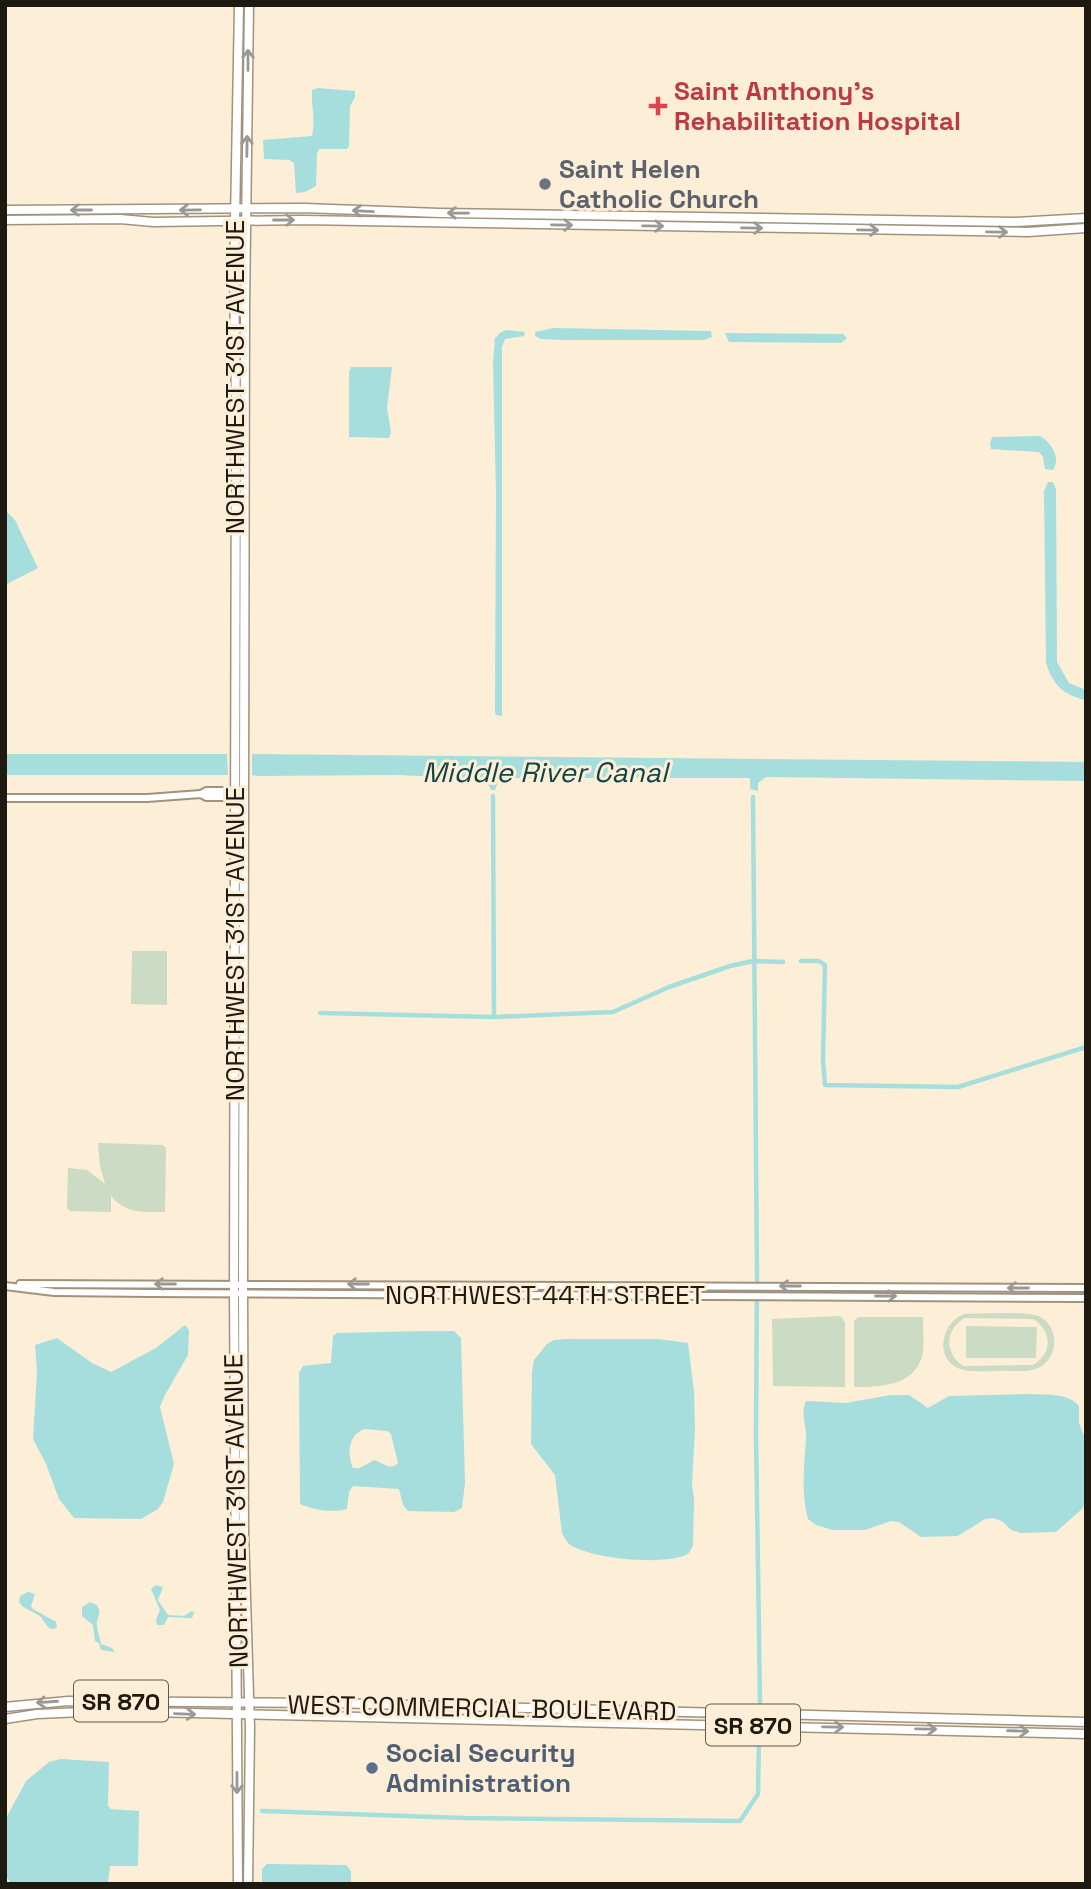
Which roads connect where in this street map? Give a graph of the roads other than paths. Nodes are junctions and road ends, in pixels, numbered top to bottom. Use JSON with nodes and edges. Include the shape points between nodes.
{"nodes":[{"id":1,"x":239,"y":5,"type":"edge"},
{"id":2,"x":249,"y":5,"type":"edge"},
{"id":3,"x":247,"y":208,"type":"junction"},
{"id":4,"x":235,"y":209,"type":"junction"},
{"id":5,"x":5,"y":210,"type":"edge"},
{"id":6,"x":113,"y":210,"type":"junction"},
{"id":7,"x":127,"y":210,"type":"junction"},
{"id":8,"x":416,"y":212,"type":"junction"},
{"id":9,"x":731,"y":218,"type":"junction"},
{"id":10,"x":1086,"y":218,"type":"edge"},
{"id":11,"x":5,"y":219,"type":"edge"},
{"id":12,"x":107,"y":219,"type":"junction"},
{"id":13,"x":831,"y":219,"type":"junction"},
{"id":14,"x":235,"y":220,"type":"junction"},
{"id":15,"x":844,"y":220,"type":"junction"},
{"id":16,"x":246,"y":221,"type":"junction"},
{"id":17,"x":403,"y":222,"type":"junction"},
{"id":18,"x":716,"y":227,"type":"junction"},
{"id":19,"x":1086,"y":228,"type":"edge"},
{"id":20,"x":827,"y":229,"type":"junction"},
{"id":21,"x":239,"y":753,"type":"junction"},
{"id":22,"x":239,"y":794,"type":"junction"},
{"id":23,"x":5,"y":798,"type":"edge"},
{"id":24,"x":320,"y":1284,"type":"junction"},
{"id":25,"x":5,"y":1285,"type":"edge"},
{"id":26,"x":719,"y":1286,"type":"junction"},
{"id":27,"x":238,"y":1289,"type":"junction"},
{"id":28,"x":1086,"y":1289,"type":"edge"},
{"id":29,"x":320,"y":1294,"type":"junction"},
{"id":30,"x":719,"y":1296,"type":"junction"},
{"id":31,"x":1086,"y":1298,"type":"edge"},
{"id":32,"x":238,"y":1703,"type":"junction"},
{"id":33,"x":250,"y":1703,"type":"junction"},
{"id":34,"x":5,"y":1707,"type":"edge"},
{"id":35,"x":694,"y":1712,"type":"junction"},
{"id":36,"x":237,"y":1715,"type":"junction"},
{"id":37,"x":250,"y":1715,"type":"junction"},
{"id":38,"x":5,"y":1719,"type":"edge"},
{"id":39,"x":1086,"y":1722,"type":"edge"},
{"id":40,"x":617,"y":1723,"type":"junction"},
{"id":41,"x":1086,"y":1734,"type":"edge"},
{"id":42,"x":238,"y":1884,"type":"edge"},
{"id":43,"x":248,"y":1884,"type":"edge"}],
"edges":[{"from":1,"to":4,"type":"main road","name":"NORTHWEST 31ST AVENUE"},
{"from":3,"to":2,"type":"main road","name":"NORTHWEST 31ST AVENUE","one_way":true},
{"from":3,"to":4,"type":"main road"},
{"from":8,"to":3,"type":"main road","one_way":true},
{"from":3,"to":16,"type":"main road","name":"NORTHWEST 31ST AVENUE"},
{"from":4,"to":7,"type":"main road","one_way":true},
{"from":4,"to":14,"type":"main road","name":"NORTHWEST 31ST AVENUE"},
{"from":6,"to":5,"type":"main road","one_way":true},
{"from":6,"to":7,"type":"main road"},
{"from":6,"to":12,"type":"main road"},
{"from":7,"to":12,"type":"main road"},
{"from":9,"to":8,"type":"main road","one_way":true},
{"from":8,"to":17,"type":"main road"},
{"from":9,"to":13,"type":"main road"},
{"from":9,"to":18,"type":"main road"},
{"from":10,"to":15,"type":"main road"},
{"from":11,"to":12,"type":"main road"},
{"from":12,"to":14,"type":"main road"},
{"from":13,"to":15,"type":"main road"},
{"from":13,"to":20,"type":"main road"},
{"from":14,"to":16,"type":"main road"},
{"from":14,"to":21,"type":"main road","name":"NORTHWEST 31ST AVENUE"},
{"from":15,"to":20,"type":"main road"},
{"from":16,"to":17,"type":"main road","one_way":true},
{"from":16,"to":21,"type":"main road","name":"NORTHWEST 31ST AVENUE"},
{"from":17,"to":18,"type":"main road","one_way":true},
{"from":18,"to":20,"type":"main road","one_way":true},
{"from":20,"to":19,"type":"main road","one_way":true,"via":[[1028,232]]},
{"from":21,"to":22,"type":"main road","name":"NORTHWEST 31ST AVENUE"},
{"from":22,"to":23,"type":"street","via":[[206,790],[147,798]]},
{"from":22,"to":27,"type":"main road","name":"NORTHWEST 31ST AVENUE"},
{"from":26,"to":24,"type":"street","name":"NORTHWEST 44TH STREET","one_way":true},
{"from":24,"to":27,"type":"street","name":"NORTHWEST 44TH STREET"},
{"from":24,"to":29,"type":"street"},
{"from":25,"to":27,"type":"street","name":"NORTHWEST 44TH STREET"},
{"from":28,"to":26,"type":"street","name":"NORTHWEST 44TH STREET","one_way":true},
{"from":26,"to":30,"type":"street"},
{"from":27,"to":29,"type":"street","name":"NORTHWEST 44TH STREET"},
{"from":27,"to":32,"type":"main road","name":"NORTHWEST 31ST AVENUE"},
{"from":27,"to":33,"type":"main road","name":"NORTHWEST 31ST AVENUE"},
{"from":29,"to":30,"type":"street","name":"NORTHWEST 44TH STREET"},
{"from":30,"to":31,"type":"street","name":"NORTHWEST 44TH STREET","one_way":true},
{"from":32,"to":33,"type":"main road","name":"WEST COMMERCIAL BOULEVARD","number":"SR 870"},
{"from":32,"to":34,"type":"main road","name":"WEST COMMERCIAL BOULEVARD","number":"SR 870","one_way":true,"via":[[68,1701]]},
{"from":32,"to":36,"type":"main road","name":"NORTHWEST 31ST AVENUE"},
{"from":33,"to":35,"type":"main road","name":"WEST COMMERCIAL BOULEVARD","number":"SR 870"},
{"from":33,"to":37,"type":"main road","name":"NORTHWEST 31ST AVENUE"},
{"from":35,"to":39,"type":"main road","name":"WEST COMMERCIAL BOULEVARD","number":"SR 870"},
{"from":35,"to":40,"type":"main road","via":[[679,1717],[625,1716]]},
{"from":36,"to":37,"type":"main road","name":"WEST COMMERCIAL BOULEVARD","number":"SR 870"},
{"from":38,"to":36,"type":"main road","name":"WEST COMMERCIAL BOULEVARD","number":"SR 870","one_way":true,"via":[[81,1712]]},
{"from":36,"to":42,"type":"main road","name":"NORTHWEST 31ST AVENUE","one_way":true},
{"from":37,"to":40,"type":"main road","name":"WEST COMMERCIAL BOULEVARD","number":"SR 870"},
{"from":37,"to":43,"type":"main road","name":"NORTHWEST 31ST AVENUE"},
{"from":40,"to":41,"type":"main road","name":"WEST COMMERCIAL BOULEVARD","number":"SR 870","one_way":true}]}
